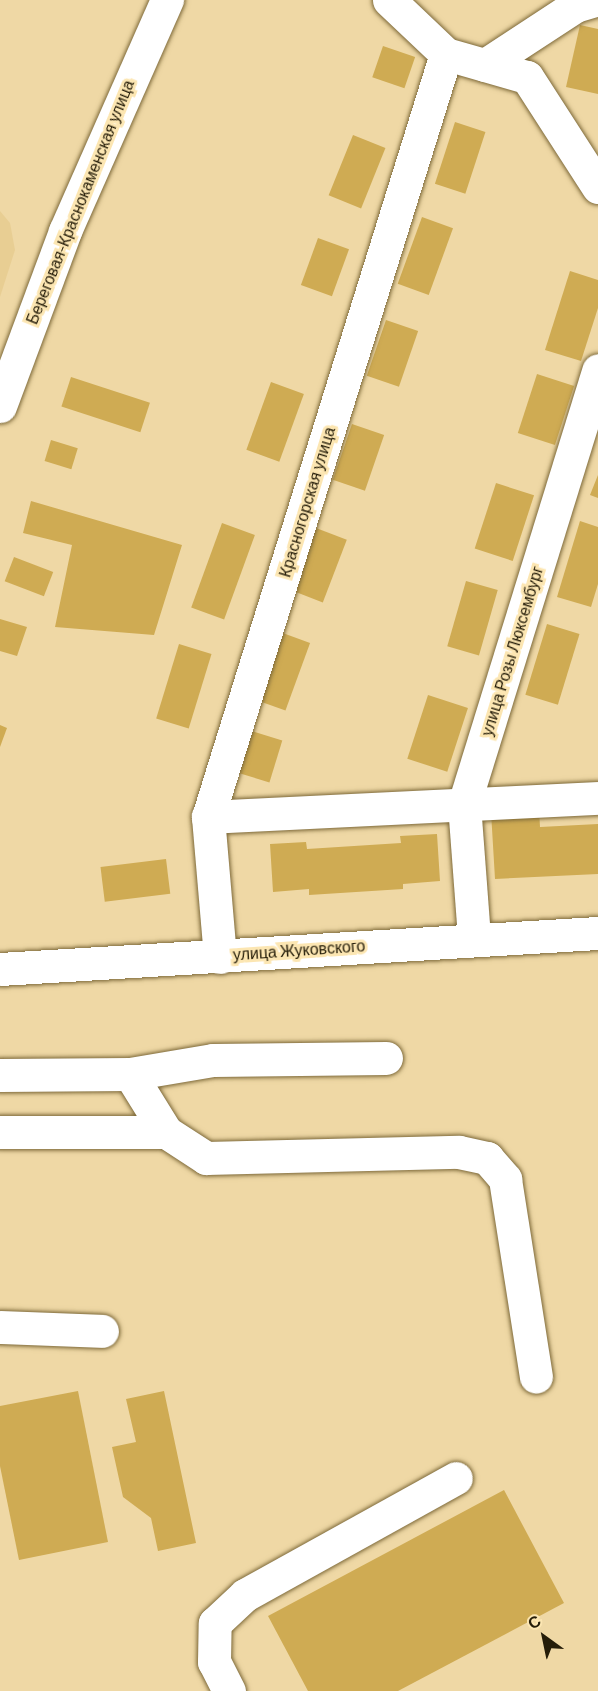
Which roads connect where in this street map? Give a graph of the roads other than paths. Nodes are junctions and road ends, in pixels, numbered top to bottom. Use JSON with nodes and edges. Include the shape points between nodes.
{"nodes":[{"id":1,"x":166,"y":0,"type":"edge"},
{"id":2,"x":389,"y":0,"type":"edge"},
{"id":3,"x":595,"y":0,"type":"edge"},
{"id":4,"x":446,"y":54,"type":"junction"},
{"id":5,"x":485,"y":65,"type":"junction"},
{"id":6,"x":598,"y":187,"type":"edge"},
{"id":7,"x":598,"y":370,"type":"edge"},
{"id":8,"x":0,"y":406,"type":"edge"},
{"id":9,"x":598,"y":798,"type":"edge"},
{"id":10,"x":465,"y":804,"type":"junction"},
{"id":11,"x":208,"y":817,"type":"junction"},
{"id":12,"x":598,"y":933,"type":"edge"},
{"id":13,"x":474,"y":938,"type":"junction"},
{"id":14,"x":220,"y":957,"type":"junction"},
{"id":15,"x":0,"y":969,"type":"edge"},
{"id":16,"x":386,"y":1058,"type":"dead end"},
{"id":17,"x":130,"y":1074,"type":"junction"},
{"id":18,"x":0,"y":1075,"type":"edge"},
{"id":19,"x":0,"y":1131,"type":"edge"},
{"id":20,"x":166,"y":1132,"type":"junction"},
{"id":21,"x":0,"y":1327,"type":"edge"},
{"id":22,"x":102,"y":1331,"type":"dead end"},
{"id":23,"x":536,"y":1377,"type":"dead end"},
{"id":24,"x":456,"y":1478,"type":"dead end"},
{"id":25,"x":229,"y":1691,"type":"edge"}],
"edges":[{"from":1,"to":8,"type":"street","name":"Береговая-Краснокаменская улица","via":[[65,231]]},
{"from":2,"to":4,"type":"street"},
{"from":3,"to":5,"type":"street","via":[[575,6]]},
{"from":4,"to":5,"type":"street"},
{"from":4,"to":11,"type":"street","name":"Красногорская улица"},
{"from":5,"to":6,"type":"street","via":[[527,77]]},
{"from":7,"to":10,"type":"street","name":"улица Розы Люксембург"},
{"from":9,"to":10,"type":"street"},
{"from":10,"to":11,"type":"street"},
{"from":10,"to":13,"type":"street","name":"улица Розы Люксембург"},
{"from":11,"to":14,"type":"street","name":"Красногорская улица"},
{"from":12,"to":13,"type":"street","name":"улица Жуковского"},
{"from":13,"to":14,"type":"street","name":"улица Жуковского"},
{"from":14,"to":15,"type":"street","name":"улица Жуковского"},
{"from":16,"to":17,"type":"street","via":[[213,1060]]},
{"from":17,"to":18,"type":"street"},
{"from":17,"to":20,"type":"street"},
{"from":19,"to":20,"type":"street"},
{"from":20,"to":23,"type":"street","via":[[206,1158],[459,1152],[487,1158],[505,1179]]},
{"from":21,"to":22,"type":"street"},
{"from":24,"to":25,"type":"street","via":[[245,1595],[215,1623],[214,1662]]}]}
